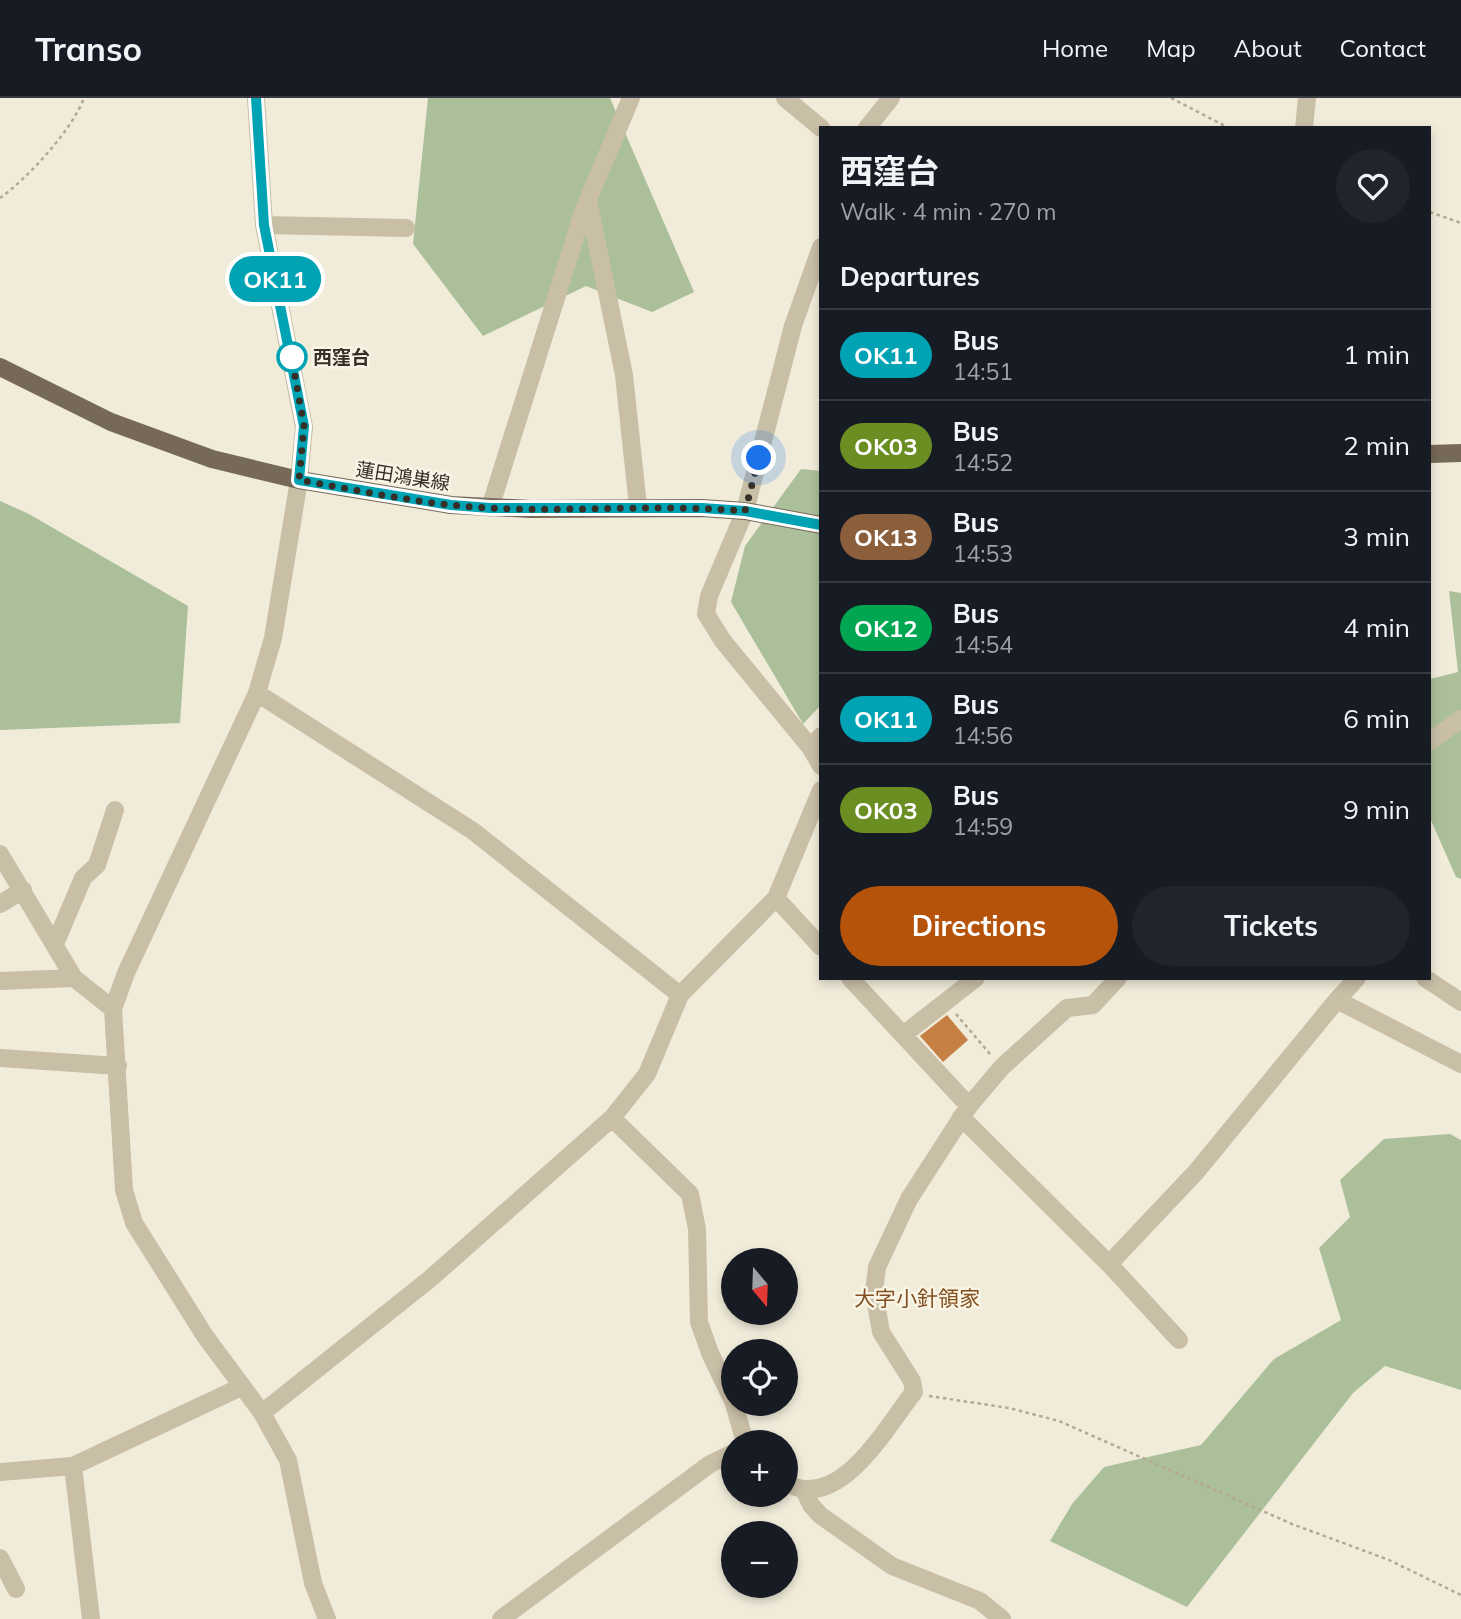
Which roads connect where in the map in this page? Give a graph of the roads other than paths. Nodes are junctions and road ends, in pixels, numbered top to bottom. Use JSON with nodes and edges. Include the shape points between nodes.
{"nodes":[{"id":1,"x":256,"y":98,"type":"edge"},
{"id":2,"x":631,"y":98,"type":"edge"},
{"id":3,"x":785,"y":98,"type":"edge"},
{"id":4,"x":891,"y":98,"type":"edge"},
{"id":5,"x":1307,"y":98,"type":"edge"},
{"id":6,"x":819,"y":126,"type":"edge"},
{"id":7,"x":869,"y":126,"type":"edge"},
{"id":8,"x":1304,"y":126,"type":"edge"},
{"id":9,"x":588,"y":200,"type":"junction"},
{"id":10,"x":264,"y":225,"type":"junction"},
{"id":11,"x":405,"y":229,"type":"dead end"},
{"id":12,"x":819,"y":253,"type":"edge"},
{"id":13,"x":0,"y":367,"type":"edge"},
{"id":14,"x":1461,"y":453,"type":"edge"},
{"id":15,"x":1431,"y":454,"type":"edge"},
{"id":16,"x":299,"y":480,"type":"junction"},
{"id":17,"x":638,"y":506,"type":"junction"},
{"id":18,"x":490,"y":508,"type":"junction"},
{"id":19,"x":745,"y":511,"type":"junction"},
{"id":20,"x":819,"y":526,"type":"edge"},
{"id":21,"x":257,"y":693,"type":"junction"},
{"id":22,"x":1461,"y":719,"type":"edge"},
{"id":23,"x":1431,"y":740,"type":"edge"},
{"id":24,"x":815,"y":742,"type":"edge"},
{"id":25,"x":819,"y":795,"type":"edge"},
{"id":26,"x":115,"y":810,"type":"dead end"},
{"id":27,"x":0,"y":854,"type":"edge"},
{"id":28,"x":23,"y":890,"type":"junction"},
{"id":29,"x":776,"y":898,"type":"junction"},
{"id":30,"x":0,"y":904,"type":"edge"},
{"id":31,"x":55,"y":944,"type":"junction"},
{"id":32,"x":819,"y":945,"type":"edge"},
{"id":33,"x":74,"y":978,"type":"junction"},
{"id":34,"x":852,"y":980,"type":"edge"},
{"id":35,"x":974,"y":980,"type":"edge"},
{"id":36,"x":1116,"y":980,"type":"edge"},
{"id":37,"x":1355,"y":980,"type":"edge"},
{"id":38,"x":1428,"y":980,"type":"edge"},
{"id":39,"x":0,"y":981,"type":"edge"},
{"id":40,"x":680,"y":995,"type":"junction"},
{"id":41,"x":1337,"y":1000,"type":"junction"},
{"id":42,"x":1461,"y":1002,"type":"edge"},
{"id":43,"x":113,"y":1009,"type":"junction"},
{"id":44,"x":903,"y":1035,"type":"junction"},
{"id":45,"x":0,"y":1058,"type":"edge"},
{"id":46,"x":1461,"y":1064,"type":"edge"},
{"id":47,"x":118,"y":1066,"type":"junction"},
{"id":48,"x":965,"y":1112,"type":"junction"},
{"id":49,"x":612,"y":1118,"type":"junction"},
{"id":50,"x":1109,"y":1264,"type":"junction"},
{"id":51,"x":1179,"y":1340,"type":"dead end"},
{"id":52,"x":721,"y":1377,"type":"edge"},
{"id":53,"x":241,"y":1387,"type":"junction"},
{"id":54,"x":262,"y":1413,"type":"junction"},
{"id":55,"x":721,"y":1459,"type":"edge"},
{"id":56,"x":72,"y":1466,"type":"junction"},
{"id":57,"x":0,"y":1472,"type":"edge"},
{"id":58,"x":798,"y":1488,"type":"edge"},
{"id":59,"x":804,"y":1490,"type":"junction"},
{"id":60,"x":0,"y":1558,"type":"edge"},
{"id":61,"x":8,"y":1581,"type":"edge"},
{"id":62,"x":91,"y":1619,"type":"edge"},
{"id":63,"x":327,"y":1619,"type":"edge"},
{"id":64,"x":501,"y":1619,"type":"edge"},
{"id":65,"x":1002,"y":1619,"type":"edge"}],
"edges":[{"from":1,"to":10,"type":"street"},
{"from":2,"to":9,"type":"street"},
{"from":3,"to":6,"type":"street"},
{"from":4,"to":7,"type":"street"},
{"from":5,"to":8,"type":"street"},
{"from":9,"to":17,"type":"street","via":[[624,375]]},
{"from":9,"to":18,"type":"street"},
{"from":10,"to":11,"type":"street"},
{"from":10,"to":16,"type":"street","via":[[301,401],[304,438]]},
{"from":12,"to":19,"type":"street","via":[[793,326]]},
{"from":13,"to":16,"type":"main road","name":"蓮田鴻巣線","via":[[111,422],[212,459]]},
{"from":14,"to":15,"type":"main road"},
{"from":16,"to":18,"type":"main road","name":"蓮田鴻巣線"},
{"from":16,"to":21,"type":"street","via":[[273,638]]},
{"from":17,"to":18,"type":"main road","name":"蓮田鴻巣線"},
{"from":17,"to":19,"type":"main road","name":"蓮田鴻巣線"},
{"from":19,"to":20,"type":"main road","name":"蓮田鴻巣線"},
{"from":19,"to":24,"type":"street","via":[[709,596],[706,614],[723,641]]},
{"from":21,"to":40,"type":"street","via":[[473,831]]},
{"from":21,"to":43,"type":"street"},
{"from":22,"to":23,"type":"street"},
{"from":25,"to":29,"type":"street"},
{"from":26,"to":31,"type":"street","via":[[97,865],[83,878]]},
{"from":27,"to":28,"type":"street"},
{"from":28,"to":30,"type":"street"},
{"from":28,"to":31,"type":"street"},
{"from":29,"to":32,"type":"street"},
{"from":29,"to":40,"type":"street"},
{"from":31,"to":33,"type":"street"},
{"from":33,"to":39,"type":"street"},
{"from":33,"to":43,"type":"street"},
{"from":34,"to":44,"type":"street"},
{"from":35,"to":44,"type":"street"},
{"from":36,"to":48,"type":"street","via":[[1093,1005],[1067,1008],[1002,1067]]},
{"from":37,"to":41,"type":"street"},
{"from":38,"to":42,"type":"street"},
{"from":40,"to":49,"type":"street","via":[[647,1074]]},
{"from":41,"to":46,"type":"street"},
{"from":41,"to":50,"type":"street","via":[[1196,1172]]},
{"from":43,"to":47,"type":"street"},
{"from":44,"to":48,"type":"street"},
{"from":45,"to":47,"type":"street"},
{"from":47,"to":53,"type":"street","via":[[124,1190],[134,1223]]},
{"from":48,"to":50,"type":"street"},
{"from":48,"to":59,"type":"street","via":[[909,1199],[877,1267],[874,1292],[881,1332],[912,1381],[914,1392],[845,1479],[822,1489]]},
{"from":49,"to":52,"type":"street","via":[[690,1194],[696,1229],[699,1322]]},
{"from":49,"to":54,"type":"street","via":[[431,1278]]},
{"from":50,"to":51,"type":"street"},
{"from":53,"to":54,"type":"street"},
{"from":53,"to":56,"type":"street"},
{"from":54,"to":63,"type":"street","via":[[288,1460],[313,1583]]},
{"from":55,"to":64,"type":"street"},
{"from":56,"to":57,"type":"street"},
{"from":56,"to":62,"type":"street"},
{"from":58,"to":59,"type":"street"},
{"from":59,"to":65,"type":"street","via":[[820,1515],[892,1566],[980,1601]]},
{"from":60,"to":61,"type":"street"}]}
